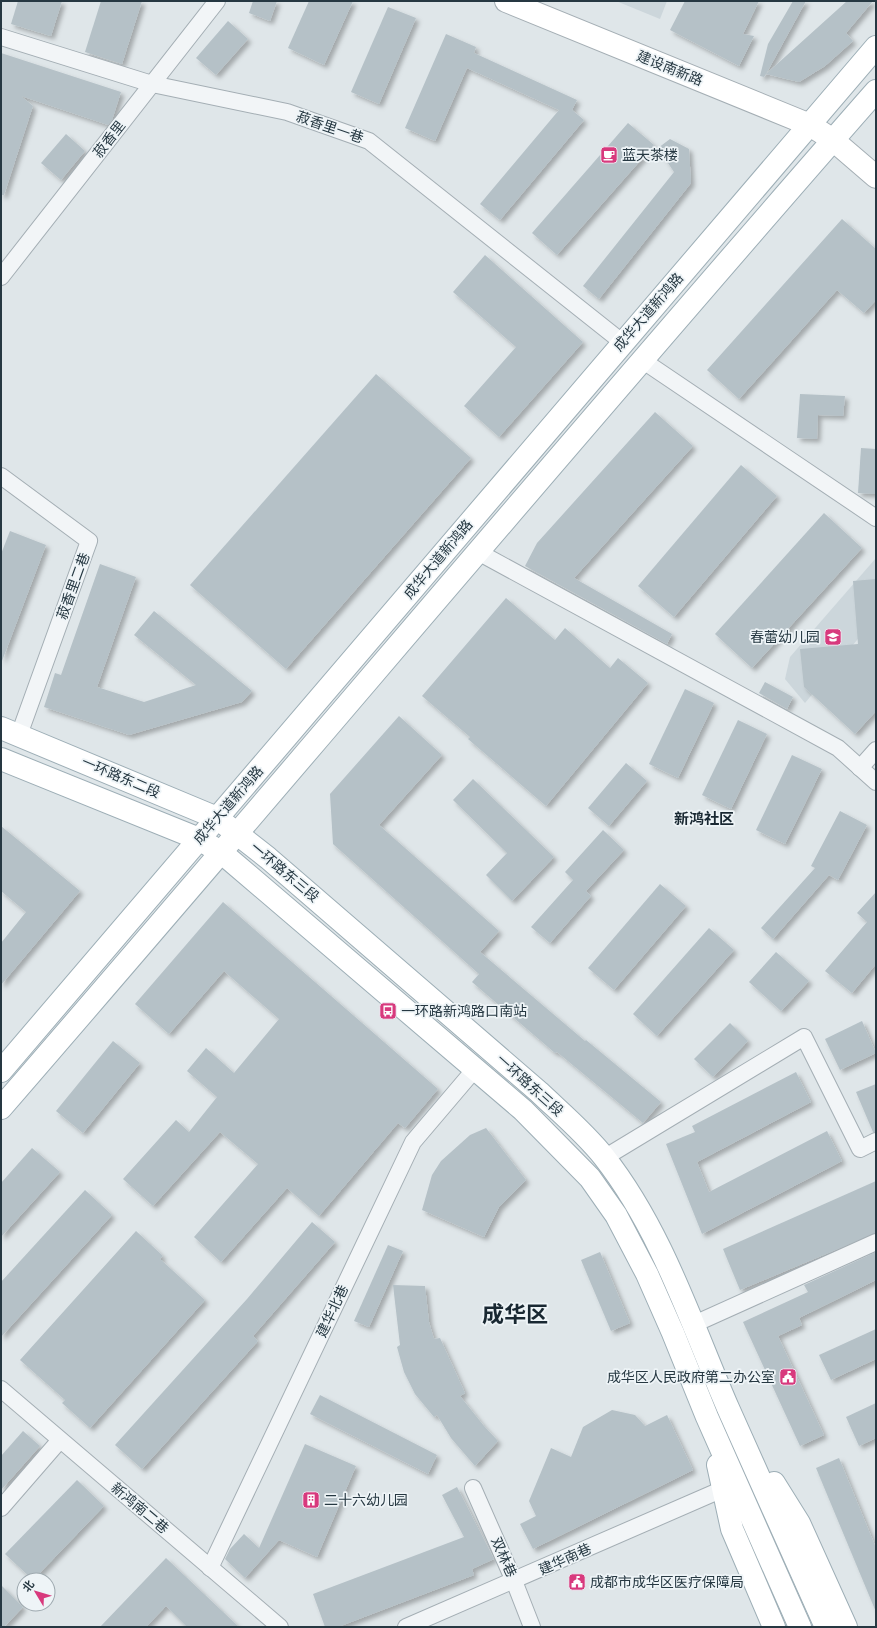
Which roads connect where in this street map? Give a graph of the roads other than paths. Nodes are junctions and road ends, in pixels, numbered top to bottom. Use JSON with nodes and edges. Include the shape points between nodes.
{"nodes":[{"id":1,"x":217,"y":1,"type":"edge"},
{"id":2,"x":506,"y":1,"type":"edge"},
{"id":3,"x":1,"y":37,"type":"edge"},
{"id":4,"x":876,"y":47,"type":"edge"},
{"id":5,"x":152,"y":84,"type":"junction"},
{"id":6,"x":876,"y":91,"type":"edge"},
{"id":7,"x":810,"y":125,"type":"junction"},
{"id":8,"x":833,"y":140,"type":"junction"},
{"id":9,"x":876,"y":177,"type":"edge"},
{"id":10,"x":1,"y":277,"type":"edge"},
{"id":11,"x":622,"y":342,"type":"junction"},
{"id":12,"x":642,"y":360,"type":"junction"},
{"id":13,"x":1,"y":476,"type":"edge"},
{"id":14,"x":876,"y":518,"type":"edge"},
{"id":15,"x":478,"y":552,"type":"junction"},
{"id":16,"x":10,"y":731,"type":"edge"},
{"id":17,"x":876,"y":750,"type":"edge"},
{"id":18,"x":1,"y":759,"type":"edge"},
{"id":19,"x":860,"y":768,"type":"junction"},
{"id":20,"x":876,"y":782,"type":"edge"},
{"id":21,"x":217,"y":818,"type":"junction"},
{"id":22,"x":238,"y":833,"type":"junction"},
{"id":23,"x":199,"y":839,"type":"junction"},
{"id":24,"x":222,"y":852,"type":"junction"},
{"id":25,"x":475,"y":1069,"type":"junction"},
{"id":26,"x":1,"y":1071,"type":"edge"},
{"id":27,"x":1,"y":1108,"type":"edge"},
{"id":28,"x":876,"y":1140,"type":"edge"},
{"id":29,"x":604,"y":1158,"type":"junction"},
{"id":30,"x":876,"y":1242,"type":"edge"},
{"id":31,"x":692,"y":1325,"type":"junction"},
{"id":32,"x":1,"y":1389,"type":"edge"},
{"id":33,"x":728,"y":1409,"type":"junction"},
{"id":34,"x":707,"y":1417,"type":"junction"},
{"id":35,"x":60,"y":1440,"type":"junction"},
{"id":36,"x":473,"y":1488,"type":"dead end"},
{"id":37,"x":723,"y":1489,"type":"junction"},
{"id":38,"x":1,"y":1508,"type":"edge"},
{"id":39,"x":210,"y":1568,"type":"junction"},
{"id":40,"x":514,"y":1581,"type":"junction"},
{"id":41,"x":280,"y":1627,"type":"edge"},
{"id":42,"x":406,"y":1627,"type":"edge"},
{"id":43,"x":532,"y":1627,"type":"edge"},
{"id":44,"x":774,"y":1627,"type":"edge"},
{"id":45,"x":800,"y":1627,"type":"edge"},
{"id":46,"x":826,"y":1627,"type":"edge"},
{"id":47,"x":846,"y":1627,"type":"edge"}],
"edges":[{"from":1,"to":5,"type":"street","name":"菽香里"},
{"from":2,"to":7,"type":"main road","name":"建设南新路"},
{"from":3,"to":5,"type":"street","name":"菽香里一巷"},
{"from":4,"to":7,"type":"main road","name":"成华大道新鸿路"},
{"from":5,"to":10,"type":"street","name":"菽香里"},
{"from":5,"to":11,"type":"street","name":"菽香里一巷","via":[[287,112],[369,141]]},
{"from":6,"to":8,"type":"main road","name":"成华大道新鸿路"},
{"from":7,"to":8,"type":"main road","name":"建设南新路"},
{"from":7,"to":11,"type":"main road","name":"成华大道新鸿路"},
{"from":8,"to":9,"type":"main road","name":"建设南新路"},
{"from":8,"to":12,"type":"main road","name":"成华大道新鸿路"},
{"from":11,"to":21,"type":"main road","name":"成华大道新鸿路"},
{"from":12,"to":14,"type":"street"},
{"from":12,"to":15,"type":"main road","name":"成华大道新鸿路"},
{"from":13,"to":16,"type":"street","name":"菽香里二巷","via":[[89,541]]},
{"from":15,"to":19,"type":"street","via":[[838,748]]},
{"from":15,"to":22,"type":"main road","name":"成华大道新鸿路"},
{"from":16,"to":21,"type":"main road","name":"一环路东二段"},
{"from":17,"to":19,"type":"street"},
{"from":18,"to":23,"type":"main road","name":"一环路东二段"},
{"from":19,"to":20,"type":"street"},
{"from":21,"to":22,"type":"main road","name":"一环路东二段"},
{"from":21,"to":23,"type":"main road","name":"成华大道新鸿路"},
{"from":22,"to":24,"type":"main road","name":"成华大道新鸿路"},
{"from":22,"to":29,"type":"main road","name":"一环路东三段","via":[[539,1092],[582,1132]]},
{"from":23,"to":24,"type":"main road","name":"一环路东二段"},
{"from":23,"to":26,"type":"main road","name":"成华大道新鸿路"},
{"from":24,"to":25,"type":"main road","name":"一环路东三段"},
{"from":24,"to":27,"type":"main road","name":"成华大道新鸿路"},
{"from":25,"to":34,"type":"main road","name":"一环路东三段","via":[[563,1149],[590,1178],[616,1215],[647,1274]]},
{"from":25,"to":39,"type":"street","name":"建华北巷","via":[[413,1142]]},
{"from":28,"to":29,"type":"street","via":[[860,1149],[804,1037]]},
{"from":29,"to":31,"type":"main road","name":"一环路东三段","via":[[651,1230]]},
{"from":30,"to":31,"type":"street"},
{"from":31,"to":33,"type":"main road","name":"一环路东三段"},
{"from":32,"to":35,"type":"street","name":"新鸿南二巷"},
{"from":33,"to":46,"type":"main road"},
{"from":33,"to":47,"type":"main road","via":[[799,1523]]},
{"from":34,"to":37,"type":"main road"},
{"from":34,"to":45,"type":"main road"},
{"from":35,"to":38,"type":"street"},
{"from":35,"to":39,"type":"street","name":"新鸿南二巷"},
{"from":36,"to":40,"type":"street","name":"双林巷"},
{"from":37,"to":40,"type":"street","name":"建华南巷"},
{"from":37,"to":44,"type":"main road","via":[[732,1529]]},
{"from":39,"to":41,"type":"street","name":"新鸿南二巷"},
{"from":40,"to":42,"type":"street","name":"建华南巷"},
{"from":40,"to":43,"type":"street","name":"双林巷"}]}
